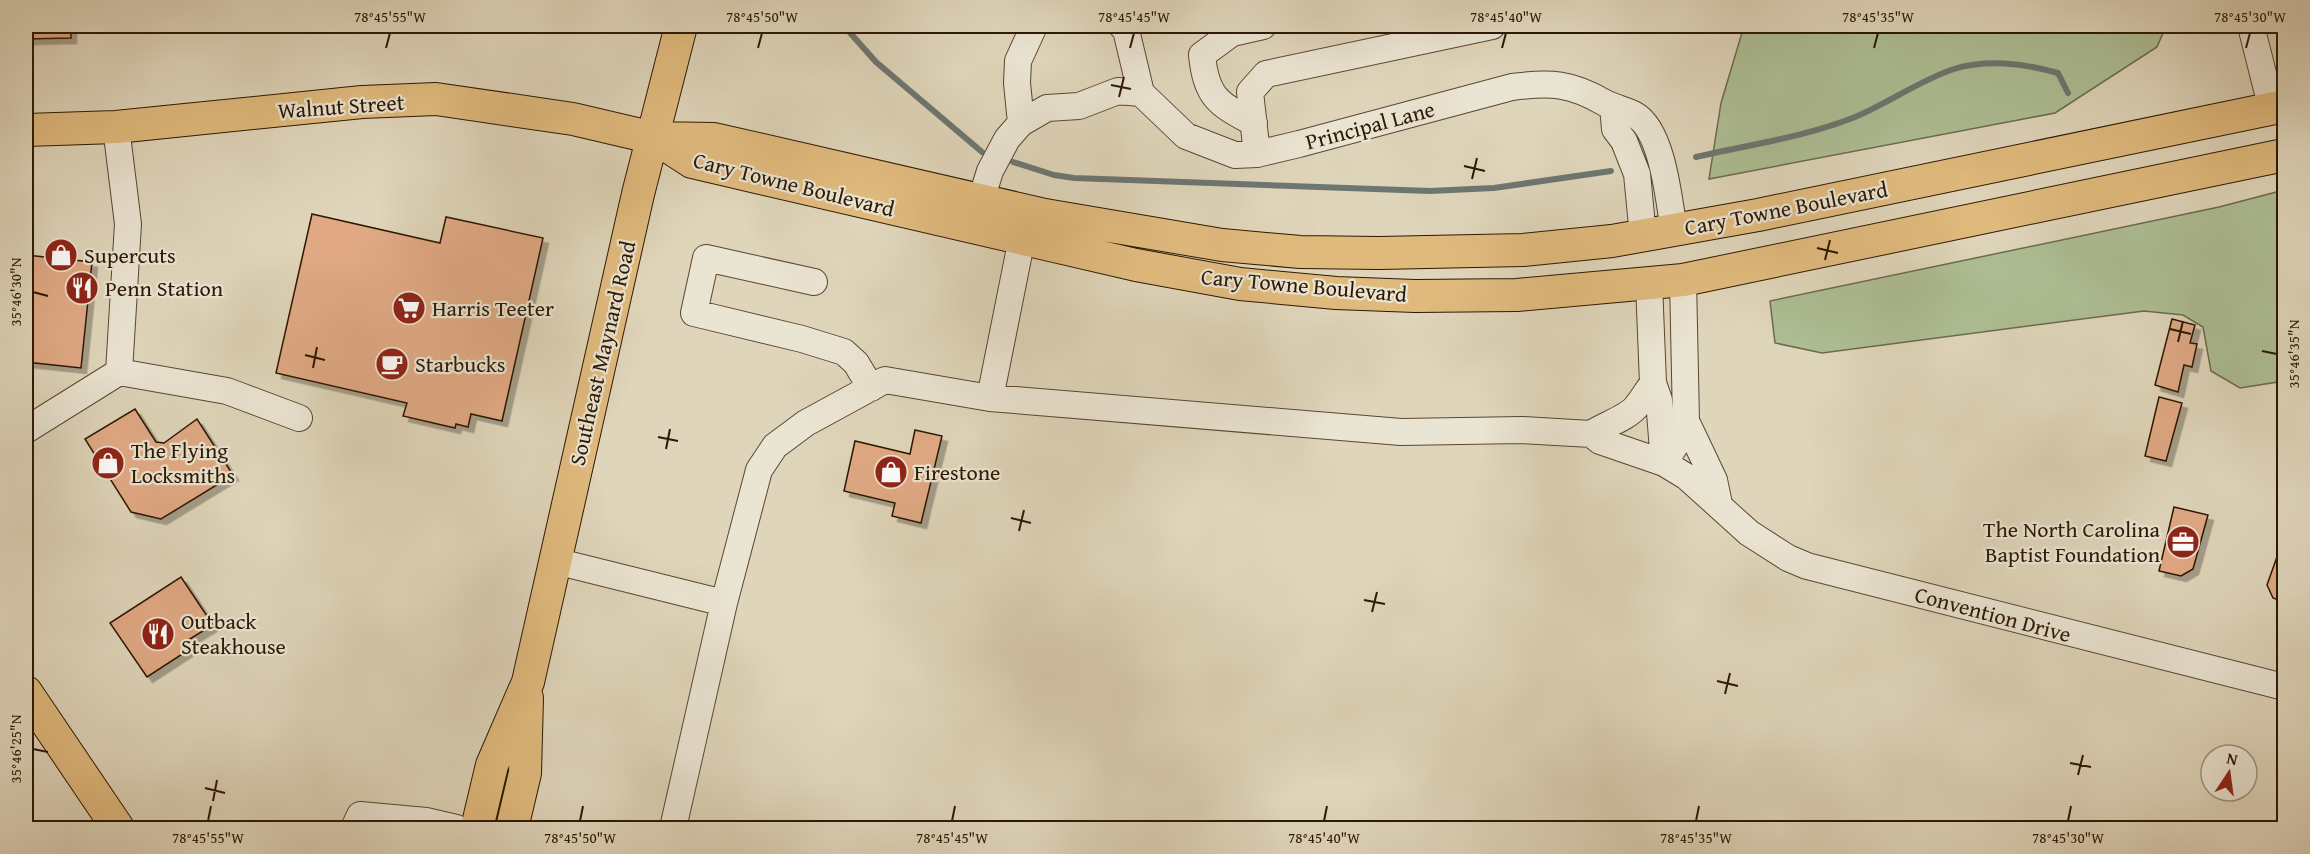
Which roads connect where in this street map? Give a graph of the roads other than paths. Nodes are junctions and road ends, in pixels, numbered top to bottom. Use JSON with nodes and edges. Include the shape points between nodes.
{"nodes":[{"id":1,"x":681,"y":26,"type":"edge"},
{"id":2,"x":1034,"y":26,"type":"edge"},
{"id":3,"x":1122,"y":26,"type":"edge"},
{"id":4,"x":1263,"y":26,"type":"edge"},
{"id":5,"x":1492,"y":26,"type":"edge"},
{"id":6,"x":2251,"y":26,"type":"edge"},
{"id":7,"x":1141,"y":93,"type":"junction"},
{"id":8,"x":1613,"y":107,"type":"junction"},
{"id":9,"x":2278,"y":108,"type":"edge"},
{"id":10,"x":1021,"y":123,"type":"junction"},
{"id":11,"x":1254,"y":123,"type":"junction"},
{"id":12,"x":116,"y":127,"type":"junction"},
{"id":13,"x":26,"y":130,"type":"edge"},
{"id":14,"x":654,"y":138,"type":"junction"},
{"id":15,"x":1257,"y":154,"type":"junction"},
{"id":16,"x":2284,"y":155,"type":"edge"},
{"id":17,"x":981,"y":200,"type":"junction"},
{"id":18,"x":1674,"y":231,"type":"junction"},
{"id":19,"x":1643,"y":236,"type":"junction"},
{"id":20,"x":1022,"y":238,"type":"junction"},
{"id":21,"x":1683,"y":280,"type":"junction"},
{"id":22,"x":814,"y":282,"type":"dead end"},
{"id":23,"x":1649,"y":284,"type":"junction"},
{"id":24,"x":118,"y":372,"type":"junction"},
{"id":25,"x":1653,"y":383,"type":"junction"},
{"id":26,"x":871,"y":388,"type":"junction"},
{"id":27,"x":990,"y":398,"type":"junction"},
{"id":28,"x":299,"y":418,"type":"dead end"},
{"id":29,"x":1686,"y":421,"type":"junction"},
{"id":30,"x":26,"y":430,"type":"edge"},
{"id":31,"x":1591,"y":434,"type":"junction"},
{"id":32,"x":1664,"y":463,"type":"junction"},
{"id":33,"x":1719,"y":504,"type":"junction"},
{"id":34,"x":555,"y":561,"type":"junction"},
{"id":35,"x":724,"y":603,"type":"junction"},
{"id":36,"x":528,"y":682,"type":"junction"},
{"id":37,"x":2284,"y":687,"type":"edge"},
{"id":38,"x":26,"y":692,"type":"edge"},
{"id":39,"x":118,"y":828,"type":"edge"},
{"id":40,"x":354,"y":828,"type":"edge"},
{"id":41,"x":456,"y":828,"type":"edge"},
{"id":42,"x":477,"y":828,"type":"edge"},
{"id":43,"x":512,"y":828,"type":"edge"},
{"id":44,"x":673,"y":828,"type":"edge"}],
"edges":[{"from":1,"to":14,"type":"main road","name":"Southeast Maynard Road"},
{"from":2,"to":10,"type":"street","via":[[1018,61]]},
{"from":3,"to":7,"type":"street"},
{"from":4,"to":11,"type":"street","via":[[1232,33],[1202,55],[1204,78],[1220,105]]},
{"from":5,"to":11,"type":"street","via":[[1266,74],[1250,92]]},
{"from":6,"to":9,"type":"street"},
{"from":7,"to":10,"type":"street","via":[[1118,91],[1078,106],[1047,108]]},
{"from":7,"to":15,"type":"street","name":"Principal Lane","via":[[1186,136],[1235,155]]},
{"from":8,"to":15,"type":"street","name":"Principal Lane","via":[[1563,84],[1512,87]]},
{"from":8,"to":18,"type":"street","name":"Principal Lane","via":[[1637,115],[1652,133]]},
{"from":8,"to":19,"type":"street","via":[[1615,129],[1637,174]]},
{"from":9,"to":18,"type":"main road","name":"Cary Towne Boulevard"},
{"from":10,"to":17,"type":"street","via":[[1007,139],[990,171]]},
{"from":11,"to":15,"type":"street"},
{"from":12,"to":13,"type":"main road","name":"Walnut Street"},
{"from":12,"to":14,"type":"main road","name":"Walnut Street","via":[[362,102],[436,99],[573,118]]},
{"from":12,"to":24,"type":"street","via":[[128,224]]},
{"from":14,"to":17,"type":"main road","name":"Cary Towne Boulevard","via":[[714,139]]},
{"from":14,"to":20,"type":"main road","name":"Cary Towne Boulevard","via":[[692,162]]},
{"from":14,"to":34,"type":"main road","name":"Southeast Maynard Road"},
{"from":16,"to":21,"type":"main road","name":"Cary Towne Boulevard"},
{"from":17,"to":19,"type":"main road","name":"Cary Towne Boulevard","via":[[1222,245],[1299,252],[1523,250]]},
{"from":18,"to":19,"type":"main road","name":"Cary Towne Boulevard"},
{"from":18,"to":21,"type":"main road"},
{"from":19,"to":23,"type":"main road"},
{"from":20,"to":23,"type":"main road","name":"Cary Towne Boulevard","via":[[1240,284],[1336,293],[1517,295]]},
{"from":20,"to":27,"type":"street"},
{"from":21,"to":23,"type":"main road","name":"Cary Towne Boulevard"},
{"from":21,"to":29,"type":"street"},
{"from":22,"to":26,"type":"street","via":[[706,258],[694,313],[844,352]]},
{"from":23,"to":25,"type":"street"},
{"from":24,"to":28,"type":"street","via":[[227,391]]},
{"from":24,"to":30,"type":"street"},
{"from":25,"to":31,"type":"street","via":[[1636,407]]},
{"from":25,"to":32,"type":"street","via":[[1659,400]]},
{"from":26,"to":27,"type":"street","via":[[885,380]]},
{"from":26,"to":35,"type":"street","via":[[806,423],[775,446],[759,470]]},
{"from":27,"to":31,"type":"street","via":[[1401,432],[1522,430]]},
{"from":29,"to":32,"type":"street"},
{"from":29,"to":33,"type":"street","via":[[1714,480]]},
{"from":31,"to":32,"type":"street","name":"Convention Drive","via":[[1600,441]]},
{"from":32,"to":33,"type":"street","name":"Convention Drive"},
{"from":33,"to":37,"type":"street","name":"Convention Drive","via":[[1770,548],[1807,566]]},
{"from":34,"to":35,"type":"street"},
{"from":34,"to":36,"type":"main road","name":"Southeast Maynard Road"},
{"from":35,"to":44,"type":"street"},
{"from":36,"to":42,"type":"main road","name":"Southeast Maynard Road","via":[[492,765]]},
{"from":36,"to":43,"type":"main road","name":"Southeast Maynard Road","via":[[525,773]]},
{"from":38,"to":39,"type":"main road"},
{"from":40,"to":41,"type":"street","via":[[360,815]]}]}
